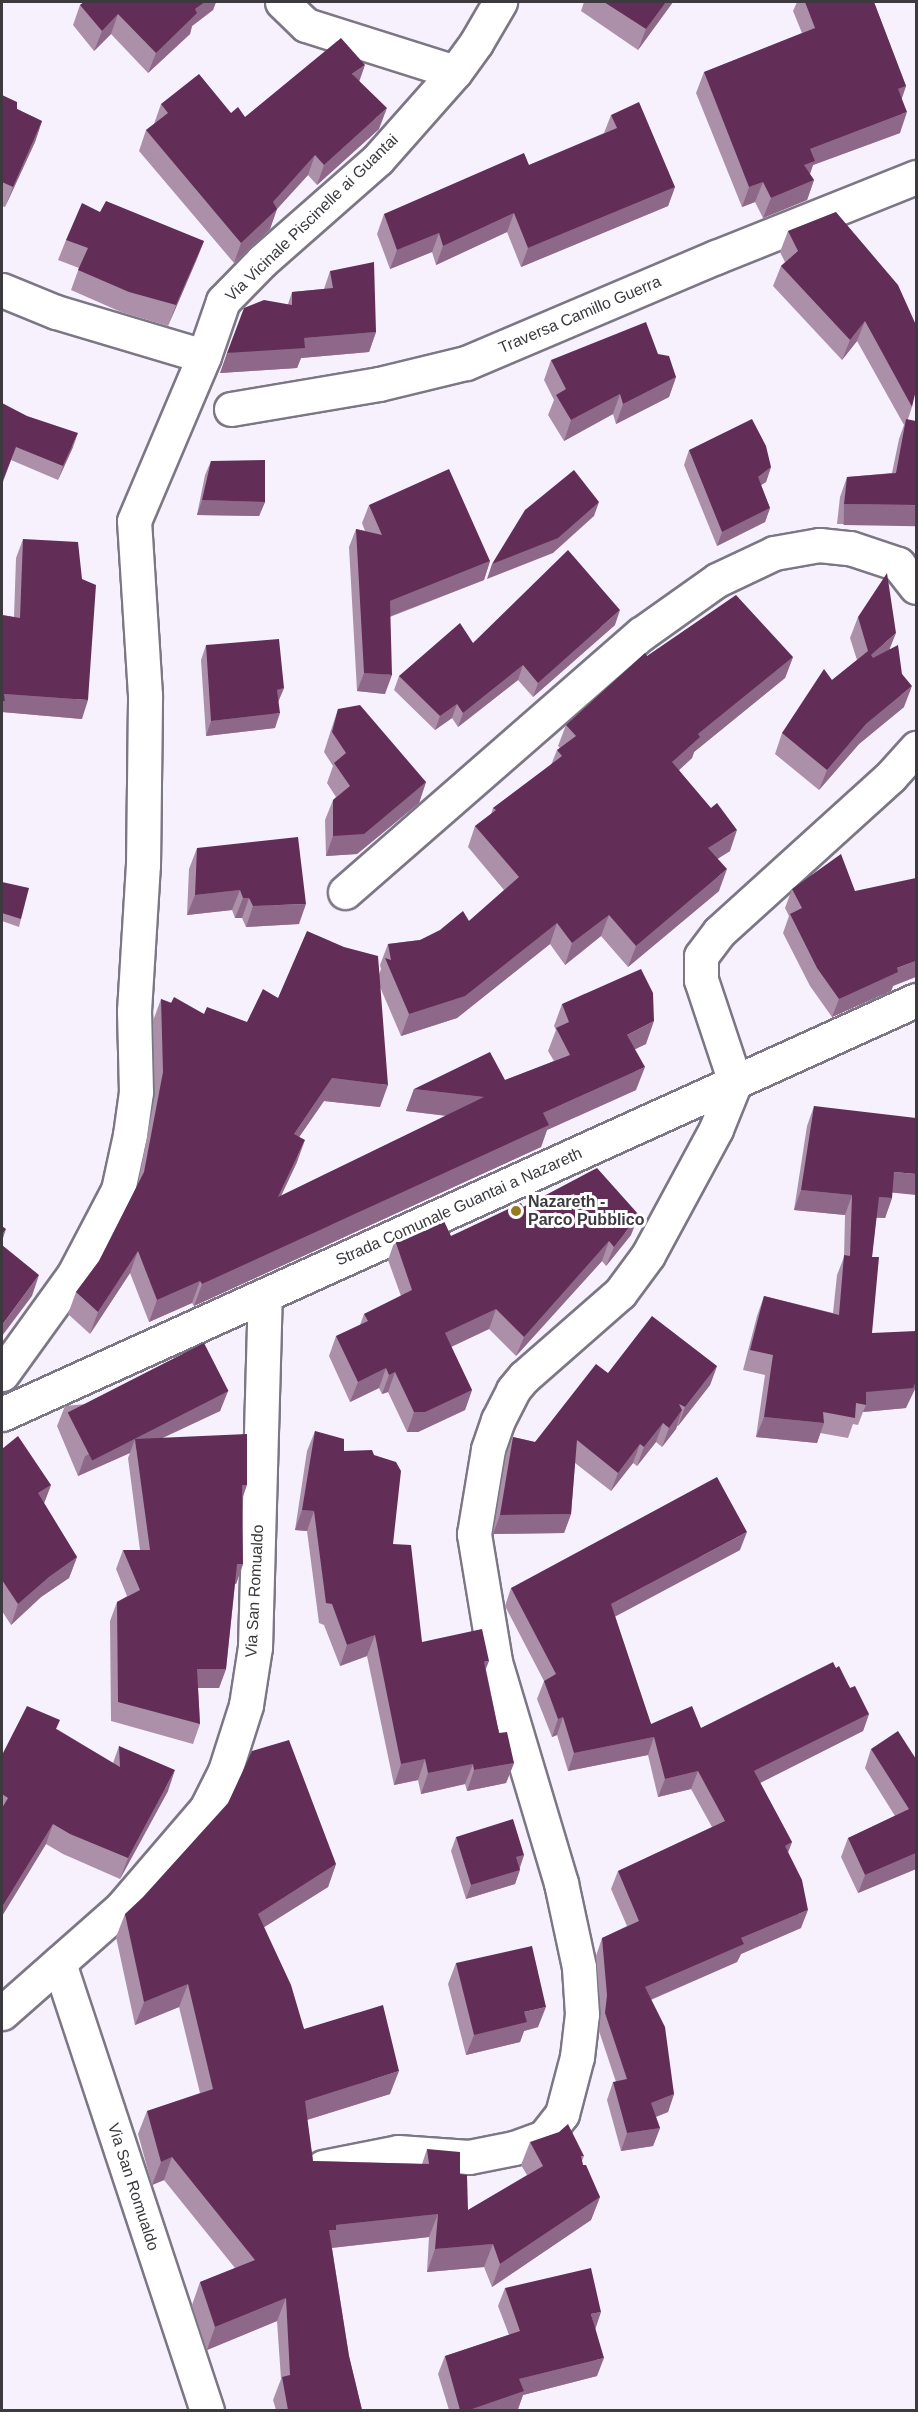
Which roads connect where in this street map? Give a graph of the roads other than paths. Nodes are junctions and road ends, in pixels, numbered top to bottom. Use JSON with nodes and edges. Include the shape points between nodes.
{"nodes":[{"id":1,"x":282,"y":2,"type":"edge"},
{"id":2,"x":500,"y":2,"type":"edge"},
{"id":3,"x":454,"y":72,"type":"junction"},
{"id":4,"x":916,"y":177,"type":"edge"},
{"id":5,"x":2,"y":290,"type":"edge"},
{"id":6,"x":204,"y":356,"type":"junction"},
{"id":7,"x":231,"y":409,"type":"dead end"},
{"id":8,"x":916,"y":587,"type":"edge"},
{"id":9,"x":916,"y":748,"type":"edge"},
{"id":10,"x":345,"y":892,"type":"dead end"},
{"id":11,"x":916,"y":1000,"type":"edge"},
{"id":12,"x":735,"y":1082,"type":"junction"},
{"id":13,"x":265,"y":1295,"type":"junction"},
{"id":14,"x":2,"y":1374,"type":"edge"},
{"id":15,"x":2,"y":1414,"type":"edge"},
{"id":16,"x":59,"y":1963,"type":"junction"},
{"id":17,"x":2,"y":2013,"type":"edge"},
{"id":18,"x":323,"y":2167,"type":"edge"},
{"id":19,"x":207,"y":2410,"type":"edge"}],
"edges":[{"from":1,"to":3,"type":"street","via":[[306,25]]},
{"from":2,"to":3,"type":"street","name":"Via Vicinale Piscinelle ai Guantai"},
{"from":3,"to":6,"type":"street","name":"Via Vicinale Piscinelle ai Guantai","via":[[378,159],[262,261],[224,301]]},
{"from":4,"to":7,"type":"street","name":"Traversa Camillo Guerra","via":[[466,363],[379,384]]},
{"from":5,"to":6,"type":"street","via":[[56,312]]},
{"from":6,"to":14,"type":"street","name":"Via Vicinale Piscinelle ai Guantai","via":[[134,521],[145,695],[143,865],[134,1011],[136,1092],[130,1135],[118,1190],[74,1274]]},
{"from":8,"to":10,"type":"street","via":[[898,564],[850,548],[819,545],[774,553],[717,580],[641,634]]},
{"from":9,"to":12,"type":"street","via":[[891,776],[719,932],[701,956],[701,980]]},
{"from":11,"to":12,"type":"street","name":"Strada Comunale Guantai a Nazareth"},
{"from":12,"to":13,"type":"street","name":"Strada Comunale Guantai a Nazareth"},
{"from":12,"to":18,"type":"street","via":[[716,1129],[648,1255],[620,1293],[513,1390],[488,1449],[474,1534],[495,1661],[561,1883],[579,1967],[582,2014],[577,2057],[562,2114],[543,2137],[514,2148],[469,2157],[398,2152]]},
{"from":13,"to":15,"type":"street","name":"Strada Comunale Guantai a Nazareth"},
{"from":13,"to":16,"type":"street","name":"Via San Romualdo","via":[[255,1647],[246,1705],[225,1771],[207,1809],[121,1908]]},
{"from":16,"to":17,"type":"street","name":"Via San Romualdo"},
{"from":16,"to":19,"type":"street","name":"Via San Romualdo"}]}
